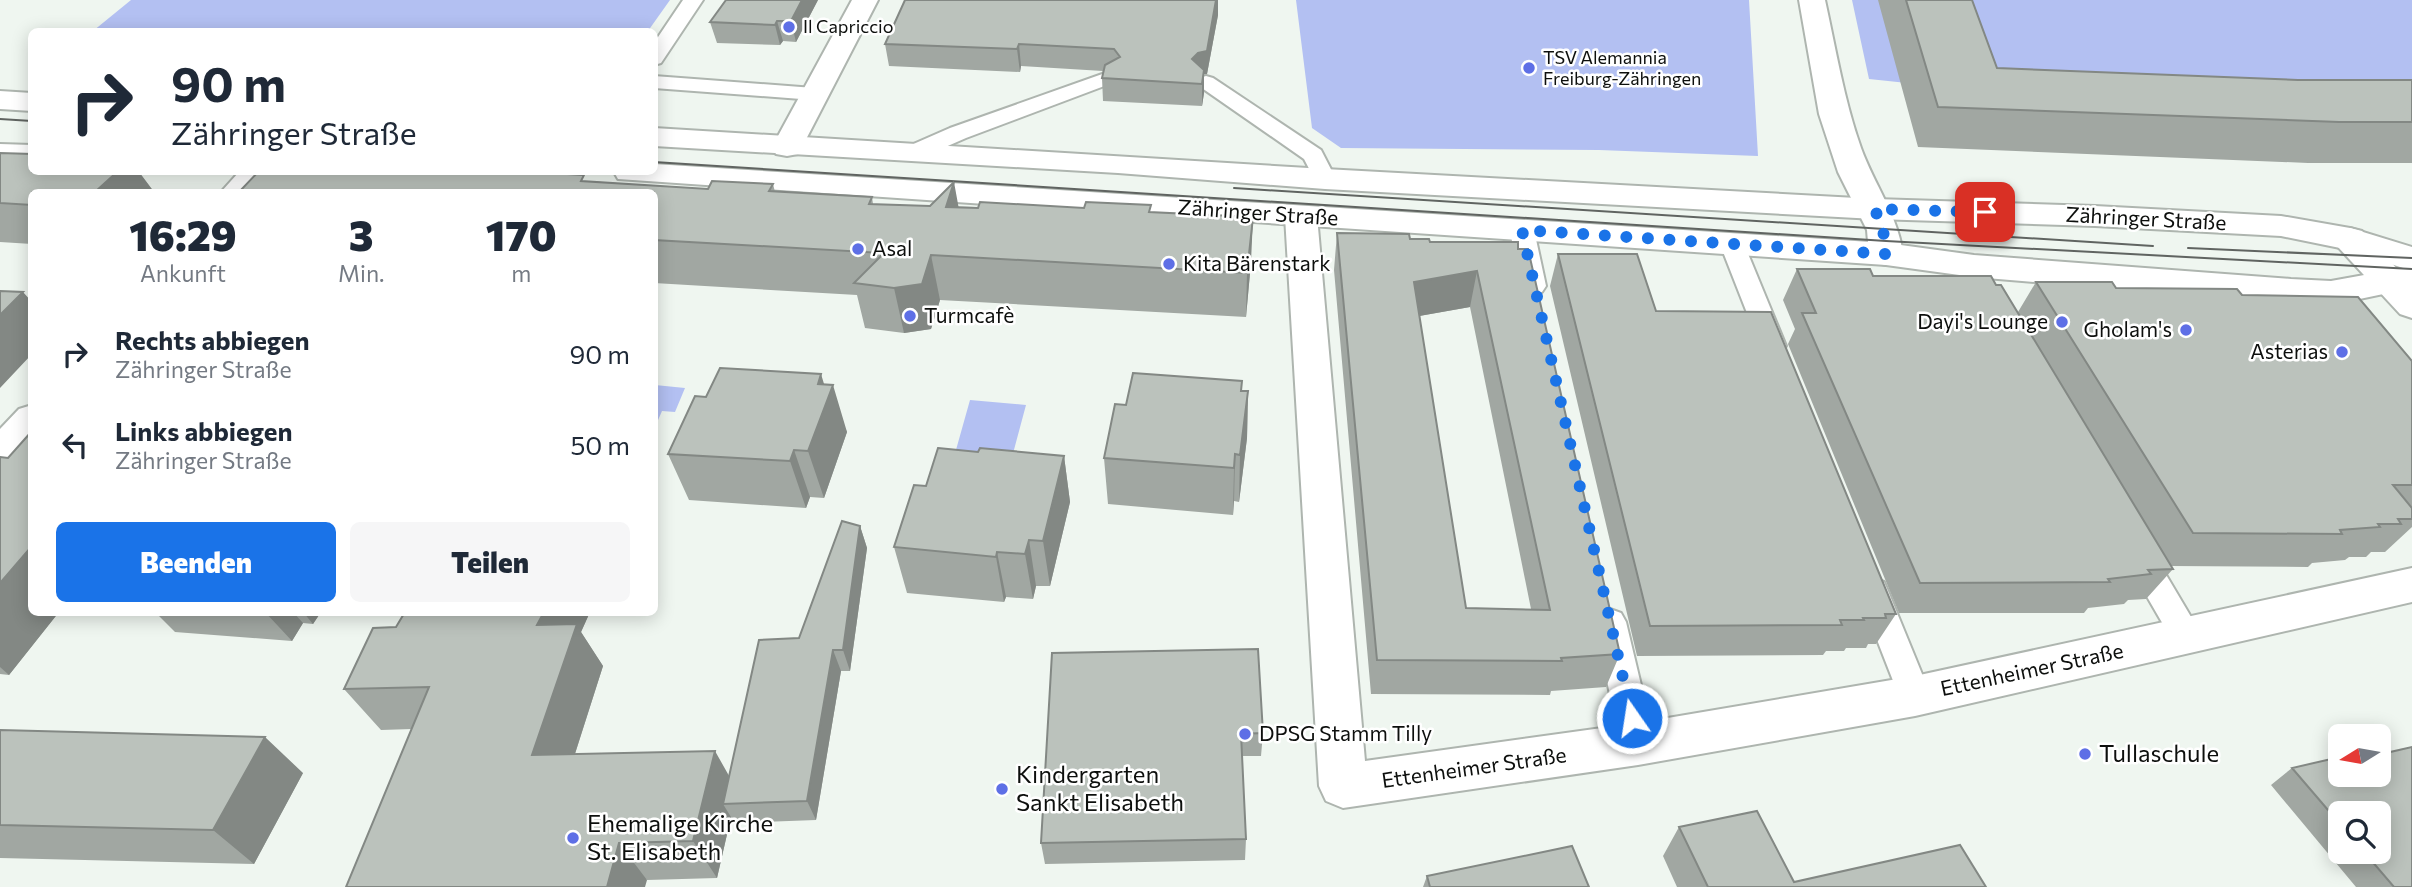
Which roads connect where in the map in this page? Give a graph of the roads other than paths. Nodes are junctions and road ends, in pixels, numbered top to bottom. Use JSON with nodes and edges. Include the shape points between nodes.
{"nodes":[{"id":1,"x":692,"y":0,"type":"edge"},
{"id":2,"x":864,"y":0,"type":"edge"},
{"id":3,"x":1812,"y":0,"type":"edge"},
{"id":4,"x":658,"y":53,"type":"edge"},
{"id":5,"x":1108,"y":78,"type":"edge"},
{"id":6,"x":658,"y":82,"type":"edge"},
{"id":7,"x":1206,"y":82,"type":"edge"},
{"id":8,"x":814,"y":94,"type":"junction"},
{"id":9,"x":0,"y":100,"type":"edge"},
{"id":10,"x":28,"y":102,"type":"edge"},
{"id":11,"x":658,"y":137,"type":"edge"},
{"id":12,"x":787,"y":147,"type":"junction"},
{"id":13,"x":0,"y":153,"type":"edge"},
{"id":14,"x":28,"y":154,"type":"edge"},
{"id":15,"x":909,"y":154,"type":"junction"},
{"id":16,"x":658,"y":174,"type":"edge"},
{"id":17,"x":253,"y":175,"type":"edge"},
{"id":18,"x":1325,"y":179,"type":"junction"},
{"id":19,"x":240,"y":189,"type":"edge"},
{"id":20,"x":1875,"y":209,"type":"junction"},
{"id":21,"x":1301,"y":216,"type":"junction"},
{"id":22,"x":1522,"y":230,"type":"junction"},
{"id":23,"x":1732,"y":244,"type":"junction"},
{"id":24,"x":1886,"y":254,"type":"junction"},
{"id":25,"x":2407,"y":281,"type":"edge"},
{"id":26,"x":1538,"y":309,"type":"edge"},
{"id":27,"x":1784,"y":373,"type":"edge"},
{"id":28,"x":28,"y":423,"type":"edge"},
{"id":29,"x":0,"y":454,"type":"edge"},
{"id":30,"x":2123,"y":528,"type":"edge"},
{"id":31,"x":1863,"y":566,"type":"edge"},
{"id":32,"x":2412,"y":585,"type":"edge"},
{"id":33,"x":1604,"y":594,"type":"edge"},
{"id":34,"x":2186,"y":636,"type":"junction"},
{"id":35,"x":1915,"y":696,"type":"junction"},
{"id":36,"x":1638,"y":744,"type":"junction"}],
"edges":[{"from":1,"to":4,"type":"lane"},
{"from":2,"to":8,"type":"main road"},
{"from":3,"to":20,"type":"main road","via":[[1834,114],[1854,172]]},
{"from":5,"to":15,"type":"lane"},
{"from":6,"to":8,"type":"lane"},
{"from":7,"to":18,"type":"lane","via":[[1313,156]]},
{"from":8,"to":12,"type":"main road"},
{"from":9,"to":10,"type":"main road"},
{"from":11,"to":12,"type":"main road","name":"Zähringer Straße"},
{"from":12,"to":15,"type":"main road","name":"Zähringer Straße"},
{"from":13,"to":14,"type":"main road"},
{"from":15,"to":18,"type":"main road","name":"Zähringer Straße"},
{"from":16,"to":21,"type":"main road","name":"Zähringer Straße"},
{"from":17,"to":19,"type":"main road"},
{"from":18,"to":20,"type":"main road","name":"Zähringer Straße"},
{"from":20,"to":24,"type":"main road"},
{"from":20,"to":25,"type":"main road","name":"Zähringer Straße","via":[[2281,226],[2350,239]]},
{"from":21,"to":22,"type":"main road","name":"Zähringer Straße"},
{"from":21,"to":36,"type":"main road","name":"Ettenheimer Straße","via":[[1343,786]]},
{"from":22,"to":23,"type":"main road","name":"Zähringer Straße"},
{"from":22,"to":26,"type":"lane"},
{"from":23,"to":24,"type":"main road","name":"Zähringer Straße"},
{"from":23,"to":27,"type":"lane"},
{"from":24,"to":25,"type":"main road","name":"Zähringer Straße","via":[[1979,277],[2331,293]]},
{"from":28,"to":29,"type":"main road"},
{"from":30,"to":34,"type":"lane"},
{"from":31,"to":35,"type":"lane"},
{"from":32,"to":34,"type":"main road","name":"Ettenheimer Straße"},
{"from":33,"to":36,"type":"lane"},
{"from":34,"to":35,"type":"main road","name":"Ettenheimer Straße"},
{"from":35,"to":36,"type":"main road","name":"Ettenheimer Straße"}]}
